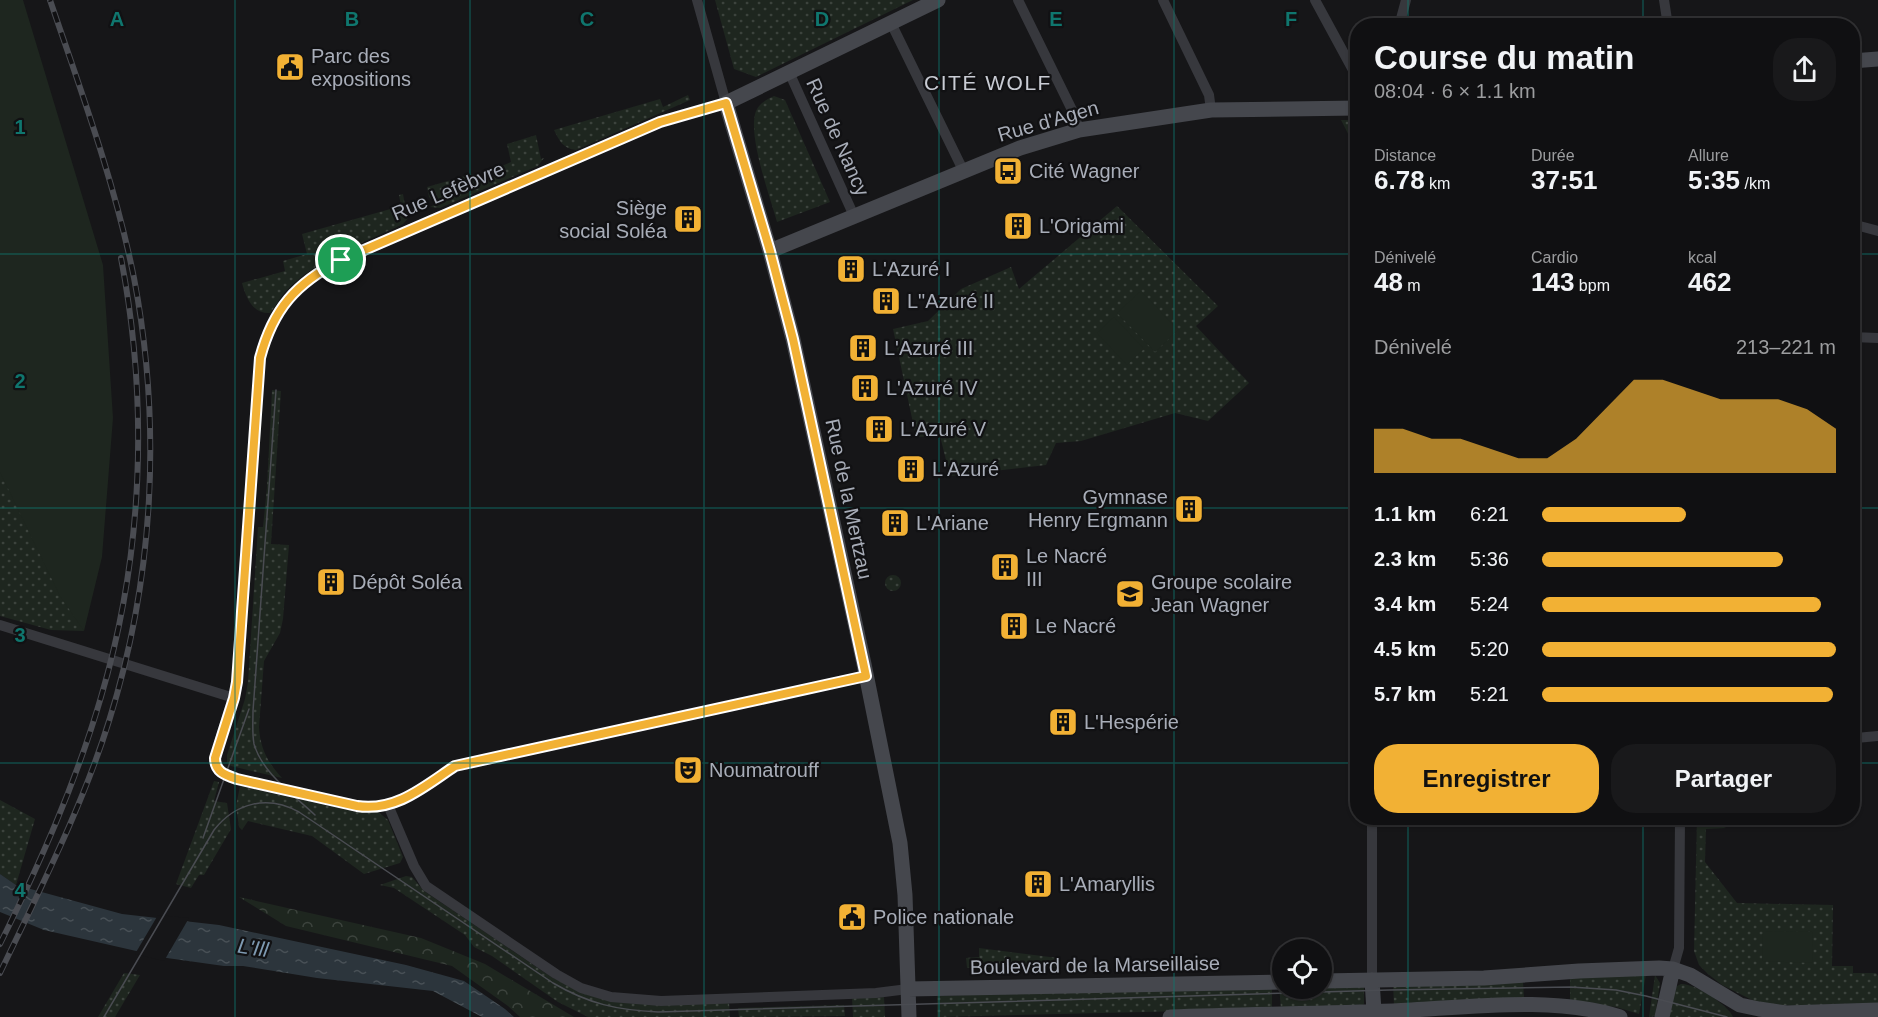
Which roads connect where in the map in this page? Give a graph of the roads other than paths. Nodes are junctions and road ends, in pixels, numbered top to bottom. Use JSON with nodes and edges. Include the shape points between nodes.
{"nodes":[{"id":1,"x":697,"y":0,"type":"edge"},
{"id":2,"x":938,"y":0,"type":"edge"},
{"id":3,"x":1018,"y":0,"type":"edge"},
{"id":4,"x":1163,"y":0,"type":"edge"},
{"id":5,"x":1315,"y":0,"type":"edge"},
{"id":6,"x":1406,"y":0,"type":"edge"},
{"id":7,"x":1664,"y":0,"type":"edge"},
{"id":8,"x":1401,"y":18,"type":"edge"},
{"id":9,"x":1667,"y":18,"type":"edge"},
{"id":10,"x":891,"y":23,"type":"junction"},
{"id":11,"x":1878,"y":59,"type":"edge"},
{"id":12,"x":1860,"y":60,"type":"edge"},
{"id":13,"x":1350,"y":64,"type":"edge"},
{"id":14,"x":789,"y":72,"type":"junction"},
{"id":15,"x":726,"y":103,"type":"junction"},
{"id":16,"x":1350,"y":108,"type":"edge"},
{"id":17,"x":1211,"y":111,"type":"junction"},
{"id":18,"x":1079,"y":130,"type":"junction"},
{"id":19,"x":964,"y":172,"type":"junction"},
{"id":20,"x":854,"y":216,"type":"junction"},
{"id":21,"x":1860,"y":226,"type":"edge"},
{"id":22,"x":1878,"y":231,"type":"edge"},
{"id":23,"x":770,"y":251,"type":"junction"},
{"id":24,"x":1860,"y":337,"type":"edge"},
{"id":25,"x":1878,"y":338,"type":"edge"},
{"id":26,"x":0,"y":625,"type":"edge"},
{"id":27,"x":866,"y":676,"type":"junction"},
{"id":28,"x":234,"y":698,"type":"junction"},
{"id":29,"x":1878,"y":736,"type":"edge"},
{"id":30,"x":1860,"y":738,"type":"edge"},
{"id":31,"x":388,"y":805,"type":"junction"},
{"id":32,"x":1372,"y":825,"type":"edge"},
{"id":33,"x":1680,"y":825,"type":"edge"},
{"id":34,"x":1673,"y":969,"type":"junction"},
{"id":35,"x":1372,"y":980,"type":"junction"},
{"id":36,"x":1332,"y":981,"type":"edge"},
{"id":37,"x":1272,"y":982,"type":"edge"},
{"id":38,"x":909,"y":989,"type":"junction"},
{"id":39,"x":1878,"y":1010,"type":"edge"},
{"id":40,"x":1374,"y":1011,"type":"junction"},
{"id":41,"x":1740,"y":1011,"type":"edge"},
{"id":42,"x":1260,"y":1015,"type":"edge"},
{"id":43,"x":909,"y":1017,"type":"edge"},
{"id":44,"x":1170,"y":1017,"type":"edge"},
{"id":45,"x":1620,"y":1017,"type":"edge"},
{"id":46,"x":1662,"y":1017,"type":"edge"}],
"edges":[{"from":1,"to":15,"type":"street","name":"Rue de la Mertzau"},
{"from":2,"to":10,"type":"main road","name":"Rue Lefèbvre"},
{"from":3,"to":18,"type":"street"},
{"from":4,"to":17,"type":"street","via":[[1209,96]]},
{"from":5,"to":13,"type":"street"},
{"from":6,"to":8,"type":"street"},
{"from":7,"to":9,"type":"street"},
{"from":10,"to":14,"type":"main road","name":"Rue Lefèbvre"},
{"from":10,"to":19,"type":"street"},
{"from":11,"to":12,"type":"main road"},
{"from":14,"to":15,"type":"main road","name":"Rue Lefèbvre"},
{"from":14,"to":20,"type":"street","name":"Rue de Nancy"},
{"from":15,"to":23,"type":"main road","name":"Rue de la Mertzau"},
{"from":15,"to":28,"type":"street","name":"Rue Lefèbvre","via":[[660,122],[341,260],[311,277],[290,297],[270,327],[260,358]]},
{"from":16,"to":17,"type":"main road","name":"Rue d'Agen"},
{"from":17,"to":18,"type":"main road","name":"Rue d'Agen"},
{"from":18,"to":19,"type":"main road","name":"Rue d'Agen","via":[[1020,148]]},
{"from":19,"to":20,"type":"main road","name":"Rue d'Agen"},
{"from":20,"to":23,"type":"main road","name":"Rue d'Agen"},
{"from":21,"to":22,"type":"street"},
{"from":23,"to":27,"type":"main road","name":"Rue de la Mertzau","via":[[793,339]]},
{"from":24,"to":25,"type":"street"},
{"from":26,"to":28,"type":"street"},
{"from":27,"to":31,"type":"street","via":[[455,766],[413,794]]},
{"from":27,"to":38,"type":"main road","name":"Rue de la Mertzau","via":[[900,843]]},
{"from":28,"to":31,"type":"street","name":"Rue Lefèbvre","via":[[215,758],[222,773],[357,806]]},
{"from":29,"to":30,"type":"street"},
{"from":31,"to":38,"type":"street","via":[[426,886],[581,988],[611,997],[662,1001]]},
{"from":32,"to":35,"type":"street"},
{"from":33,"to":34,"type":"street","via":[[1679,948]]},
{"from":34,"to":35,"type":"main road"},
{"from":34,"to":41,"type":"main road","via":[[1690,975]]},
{"from":34,"to":46,"type":"main road"},
{"from":35,"to":36,"type":"main road"},
{"from":35,"to":40,"type":"main road"},
{"from":37,"to":38,"type":"main road","name":"Boulevard de la Marseillaise"},
{"from":38,"to":43,"type":"main road","name":"Rue de la Mertzau"},
{"from":39,"to":41,"type":"main road"},
{"from":40,"to":42,"type":"main road"},
{"from":40,"to":45,"type":"main road","via":[[1524,1005]]},
{"from":42,"to":44,"type":"main road"}]}
